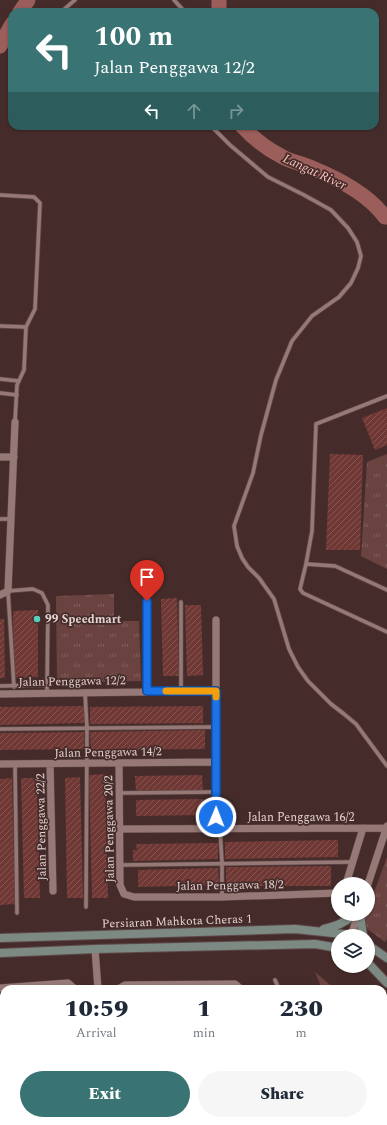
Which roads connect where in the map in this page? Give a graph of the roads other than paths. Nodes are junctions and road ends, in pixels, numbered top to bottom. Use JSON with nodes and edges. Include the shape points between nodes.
{"nodes":[{"id":1,"x":75,"y":0,"type":"edge"},
{"id":2,"x":174,"y":0,"type":"edge"},
{"id":3,"x":66,"y":8,"type":"edge"},
{"id":4,"x":181,"y":8,"type":"edge"},
{"id":5,"x":215,"y":130,"type":"edge"},
{"id":6,"x":0,"y":195,"type":"edge"},
{"id":7,"x":0,"y":326,"type":"edge"},
{"id":8,"x":26,"y":327,"type":"junction"},
{"id":9,"x":0,"y":379,"type":"edge"},
{"id":10,"x":19,"y":381,"type":"junction"},
{"id":11,"x":0,"y":393,"type":"edge"},
{"id":12,"x":17,"y":395,"type":"junction"},
{"id":13,"x":387,"y":396,"type":"edge"},
{"id":14,"x":15,"y":422,"type":"joint"},
{"id":15,"x":0,"y":457,"type":"edge"},
{"id":16,"x":14,"y":457,"type":"junction"},
{"id":17,"x":0,"y":519,"type":"edge"},
{"id":18,"x":12,"y":519,"type":"junction"},
{"id":19,"x":306,"y":564,"type":"junction"},
{"id":20,"x":387,"y":590,"type":"edge"},
{"id":21,"x":8,"y":591,"type":"junction"},
{"id":22,"x":0,"y":596,"type":"edge"},
{"id":23,"x":147,"y":601,"type":"dead end"},
{"id":24,"x":181,"y":602,"type":"dead end"},
{"id":25,"x":216,"y":620,"type":"dead end"},
{"id":26,"x":387,"y":632,"type":"edge"},
{"id":27,"x":0,"y":686,"type":"edge"},
{"id":28,"x":14,"y":687,"type":"junction"},
{"id":29,"x":47,"y":689,"type":"junction"},
{"id":30,"x":147,"y":691,"type":"junction"},
{"id":31,"x":181,"y":691,"type":"junction"},
{"id":32,"x":216,"y":691,"type":"junction"},
{"id":33,"x":84,"y":692,"type":"junction"},
{"id":34,"x":0,"y":694,"type":"edge"},
{"id":35,"x":216,"y":727,"type":"junction"},
{"id":36,"x":86,"y":728,"type":"junction"},
{"id":37,"x":0,"y":730,"type":"edge"},
{"id":38,"x":216,"y":762,"type":"junction"},
{"id":39,"x":87,"y":763,"type":"junction"},
{"id":40,"x":119,"y":763,"type":"junction"},
{"id":41,"x":0,"y":764,"type":"edge"},
{"id":42,"x":15,"y":764,"type":"junction"},
{"id":43,"x":50,"y":764,"type":"junction"},
{"id":44,"x":387,"y":766,"type":"edge"},
{"id":45,"x":216,"y":792,"type":"junction"},
{"id":46,"x":119,"y":793,"type":"junction"},
{"id":47,"x":387,"y":827,"type":"edge"},
{"id":48,"x":363,"y":828,"type":"junction"},
{"id":49,"x":119,"y":829,"type":"junction"},
{"id":50,"x":218,"y":829,"type":"junction"},
{"id":51,"x":354,"y":862,"type":"junction"},
{"id":52,"x":222,"y":863,"type":"junction"},
{"id":53,"x":120,"y":866,"type":"junction"},
{"id":54,"x":349,"y":877,"type":"edge"},
{"id":55,"x":370,"y":877,"type":"edge"},
{"id":56,"x":53,"y":891,"type":"dead end"},
{"id":57,"x":331,"y":893,"type":"edge"},
{"id":58,"x":124,"y":894,"type":"joint"},
{"id":59,"x":222,"y":897,"type":"junction"},
{"id":60,"x":86,"y":907,"type":"dead end"},
{"id":61,"x":17,"y":913,"type":"dead end"},
{"id":62,"x":346,"y":921,"type":"edge"},
{"id":63,"x":318,"y":931,"type":"junction"},
{"id":64,"x":331,"y":933,"type":"edge"},
{"id":65,"x":0,"y":938,"type":"edge"},
{"id":66,"x":331,"y":947,"type":"edge"},
{"id":67,"x":95,"y":949,"type":"junction"},
{"id":68,"x":375,"y":950,"type":"edge"},
{"id":69,"x":0,"y":954,"type":"edge"},
{"id":70,"x":387,"y":958,"type":"edge"},
{"id":71,"x":375,"y":971,"type":"edge"},
{"id":72,"x":275,"y":980,"type":"dead end"},
{"id":73,"x":387,"y":983,"type":"edge"},
{"id":74,"x":41,"y":985,"type":"edge"},
{"id":75,"x":70,"y":985,"type":"edge"},
{"id":76,"x":98,"y":985,"type":"edge"},
{"id":77,"x":125,"y":985,"type":"edge"},
{"id":78,"x":236,"y":985,"type":"edge"},
{"id":79,"x":277,"y":985,"type":"edge"}],
"edges":[{"from":1,"to":3,"type":"lane"},
{"from":2,"to":4,"type":"lane"},
{"from":5,"to":44,"type":"lane","via":[[268,177],[331,210],[348,228],[357,242],[361,256],[351,284],[339,297],[312,316],[292,341],[276,380],[253,473],[234,526],[242,558],[274,599],[289,649],[298,667],[331,704],[356,724]]},
{"from":6,"to":8,"type":"lane","via":[[34,197],[40,203],[35,310]]},
{"from":7,"to":8,"type":"lane"},
{"from":8,"to":10,"type":"lane","via":[[24,370]]},
{"from":9,"to":10,"type":"lane"},
{"from":10,"to":12,"type":"lane"},
{"from":11,"to":12,"type":"lane"},
{"from":12,"to":14,"type":"lane"},
{"from":13,"to":19,"type":"lane","via":[[316,424],[312,531]]},
{"from":14,"to":16,"type":"street"},
{"from":15,"to":16,"type":"street"},
{"from":16,"to":18,"type":"street"},
{"from":17,"to":18,"type":"lane"},
{"from":18,"to":21,"type":"street"},
{"from":19,"to":20,"type":"lane","via":[[335,566]]},
{"from":19,"to":26,"type":"lane","via":[[300,589],[303,593]]},
{"from":21,"to":22,"type":"street"},
{"from":21,"to":28,"type":"lane"},
{"from":21,"to":29,"type":"lane","via":[[38,590],[48,605]]},
{"from":23,"to":30,"type":"street"},
{"from":24,"to":31,"type":"lane"},
{"from":25,"to":32,"type":"street"},
{"from":27,"to":28,"type":"lane"},
{"from":28,"to":29,"type":"lane"},
{"from":29,"to":33,"type":"street","name":"Jalan Penggawa 12/2"},
{"from":29,"to":34,"type":"street","name":"Jalan Penggawa 12/2"},
{"from":30,"to":31,"type":"street","name":"Jalan Penggawa 12/2"},
{"from":30,"to":33,"type":"street","name":"Jalan Penggawa 12/2"},
{"from":31,"to":32,"type":"street","name":"Jalan Penggawa 12/2"},
{"from":32,"to":35,"type":"street"},
{"from":33,"to":36,"type":"lane"},
{"from":35,"to":36,"type":"lane"},
{"from":35,"to":38,"type":"street"},
{"from":36,"to":37,"type":"lane"},
{"from":36,"to":39,"type":"lane"},
{"from":38,"to":40,"type":"street","name":"Jalan Penggawa 14/2"},
{"from":38,"to":45,"type":"street"},
{"from":39,"to":40,"type":"street","name":"Jalan Penggawa 14/2"},
{"from":39,"to":43,"type":"street","name":"Jalan Penggawa 14/2"},
{"from":39,"to":60,"type":"lane"},
{"from":40,"to":46,"type":"street","name":"Jalan Penggawa 20/2"},
{"from":41,"to":42,"type":"street","name":"Jalan Penggawa 14/2"},
{"from":42,"to":43,"type":"street","name":"Jalan Penggawa 14/2"},
{"from":42,"to":61,"type":"lane"},
{"from":43,"to":56,"type":"street","name":"Jalan Penggawa 22/2"},
{"from":45,"to":46,"type":"lane"},
{"from":45,"to":50,"type":"street"},
{"from":46,"to":49,"type":"street","name":"Jalan Penggawa 20/2"},
{"from":47,"to":48,"type":"street","name":"Jalan Penggawa 16/2"},
{"from":47,"to":55,"type":"street"},
{"from":48,"to":50,"type":"street","name":"Jalan Penggawa 16/2"},
{"from":48,"to":51,"type":"street"},
{"from":49,"to":50,"type":"street","name":"Jalan Penggawa 16/2"},
{"from":49,"to":53,"type":"street","name":"Jalan Penggawa 20/2"},
{"from":50,"to":52,"type":"lane"},
{"from":51,"to":52,"type":"lane"},
{"from":51,"to":54,"type":"street"},
{"from":52,"to":53,"type":"lane"},
{"from":52,"to":59,"type":"lane"},
{"from":53,"to":58,"type":"street","name":"Jalan Penggawa 20/2","via":[[120,885]]},
{"from":57,"to":59,"type":"street","name":"Jalan Penggawa 18/2"},
{"from":58,"to":59,"type":"street","name":"Jalan Penggawa 18/2","via":[[134,897]]},
{"from":62,"to":63,"type":"main road"},
{"from":63,"to":64,"type":"main road","name":"Persiaran Mahkota Cheras 1"},
{"from":63,"to":65,"type":"main road","name":"Persiaran Mahkota Cheras 1","via":[[295,929]]},
{"from":66,"to":67,"type":"main road","via":[[315,944]]},
{"from":67,"to":69,"type":"main road"},
{"from":67,"to":76,"type":"street"},
{"from":68,"to":70,"type":"main road"},
{"from":71,"to":73,"type":"main road"},
{"from":72,"to":79,"type":"lane"},
{"from":74,"to":75,"type":"street"},
{"from":77,"to":78,"type":"street"}]}
